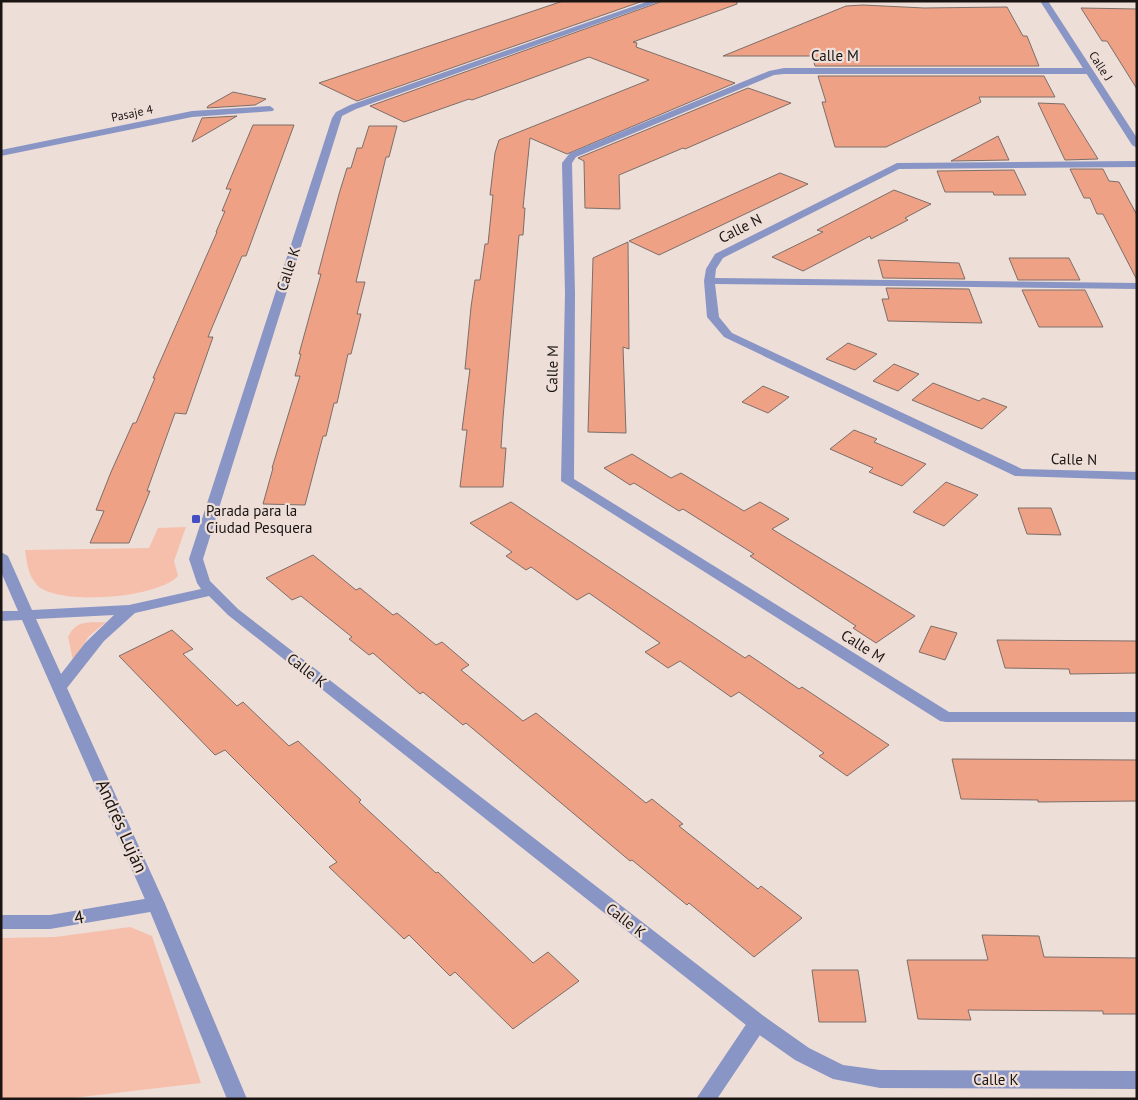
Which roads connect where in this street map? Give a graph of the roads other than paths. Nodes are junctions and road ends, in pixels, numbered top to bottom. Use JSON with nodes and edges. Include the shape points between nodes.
{"nodes":[{"id":1,"x":657,"y":1,"type":"edge"},
{"id":2,"x":1044,"y":1,"type":"edge"},
{"id":3,"x":1089,"y":71,"type":"junction"},
{"id":4,"x":270,"y":109,"type":"dead end"},
{"id":5,"x":1137,"y":145,"type":"edge"},
{"id":6,"x":1,"y":153,"type":"edge"},
{"id":7,"x":1137,"y":164,"type":"edge"},
{"id":8,"x":708,"y":281,"type":"junction"},
{"id":9,"x":1137,"y":286,"type":"edge"},
{"id":10,"x":1137,"y":476,"type":"edge"},
{"id":11,"x":1,"y":556,"type":"edge"},
{"id":12,"x":211,"y":591,"type":"junction"},
{"id":13,"x":129,"y":610,"type":"junction"},
{"id":14,"x":27,"y":615,"type":"junction"},
{"id":15,"x":1,"y":616,"type":"edge"},
{"id":16,"x":59,"y":688,"type":"junction"},
{"id":17,"x":1137,"y":717,"type":"edge"},
{"id":18,"x":156,"y":904,"type":"junction"},
{"id":19,"x":1,"y":922,"type":"edge"},
{"id":20,"x":758,"y":1023,"type":"junction"},
{"id":21,"x":1137,"y":1080,"type":"edge"},
{"id":22,"x":237,"y":1099,"type":"edge"},
{"id":23,"x":706,"y":1099,"type":"edge"}],
"edges":[{"from":1,"to":12,"type":"street","name":"Calle K","via":[[339,114],[196,559],[204,583]]},
{"from":2,"to":3,"type":"street","name":"Calle J"},
{"from":3,"to":5,"type":"street","name":"Calle J"},
{"from":3,"to":17,"type":"street","name":"Calle M","via":[[778,72],[573,155],[567,163],[570,293],[567,481],[946,717]]},
{"from":4,"to":6,"type":"street","name":"Pasaje 4","via":[[192,114]]},
{"from":7,"to":8,"type":"street","name":"Calle N","via":[[897,166],[719,256]]},
{"from":8,"to":9,"type":"street"},
{"from":8,"to":10,"type":"street","name":"Calle N","via":[[713,317],[728,335],[1020,473]]},
{"from":11,"to":14,"type":"street","name":"Andrés Luján"},
{"from":12,"to":13,"type":"street"},
{"from":12,"to":20,"type":"street","name":"Calle K","via":[[233,612]]},
{"from":13,"to":14,"type":"street"},
{"from":13,"to":16,"type":"street","via":[[93,642]]},
{"from":14,"to":15,"type":"street"},
{"from":14,"to":16,"type":"street","name":"Andrés Luján"},
{"from":16,"to":18,"type":"street","name":"Andrés Luján"},
{"from":18,"to":19,"type":"street","name":"4","via":[[50,922]]},
{"from":18,"to":22,"type":"street","name":"Andrés Luján"},
{"from":20,"to":21,"type":"street","name":"Calle K","via":[[802,1054],[840,1073],[880,1079]]},
{"from":20,"to":23,"type":"street"}]}
